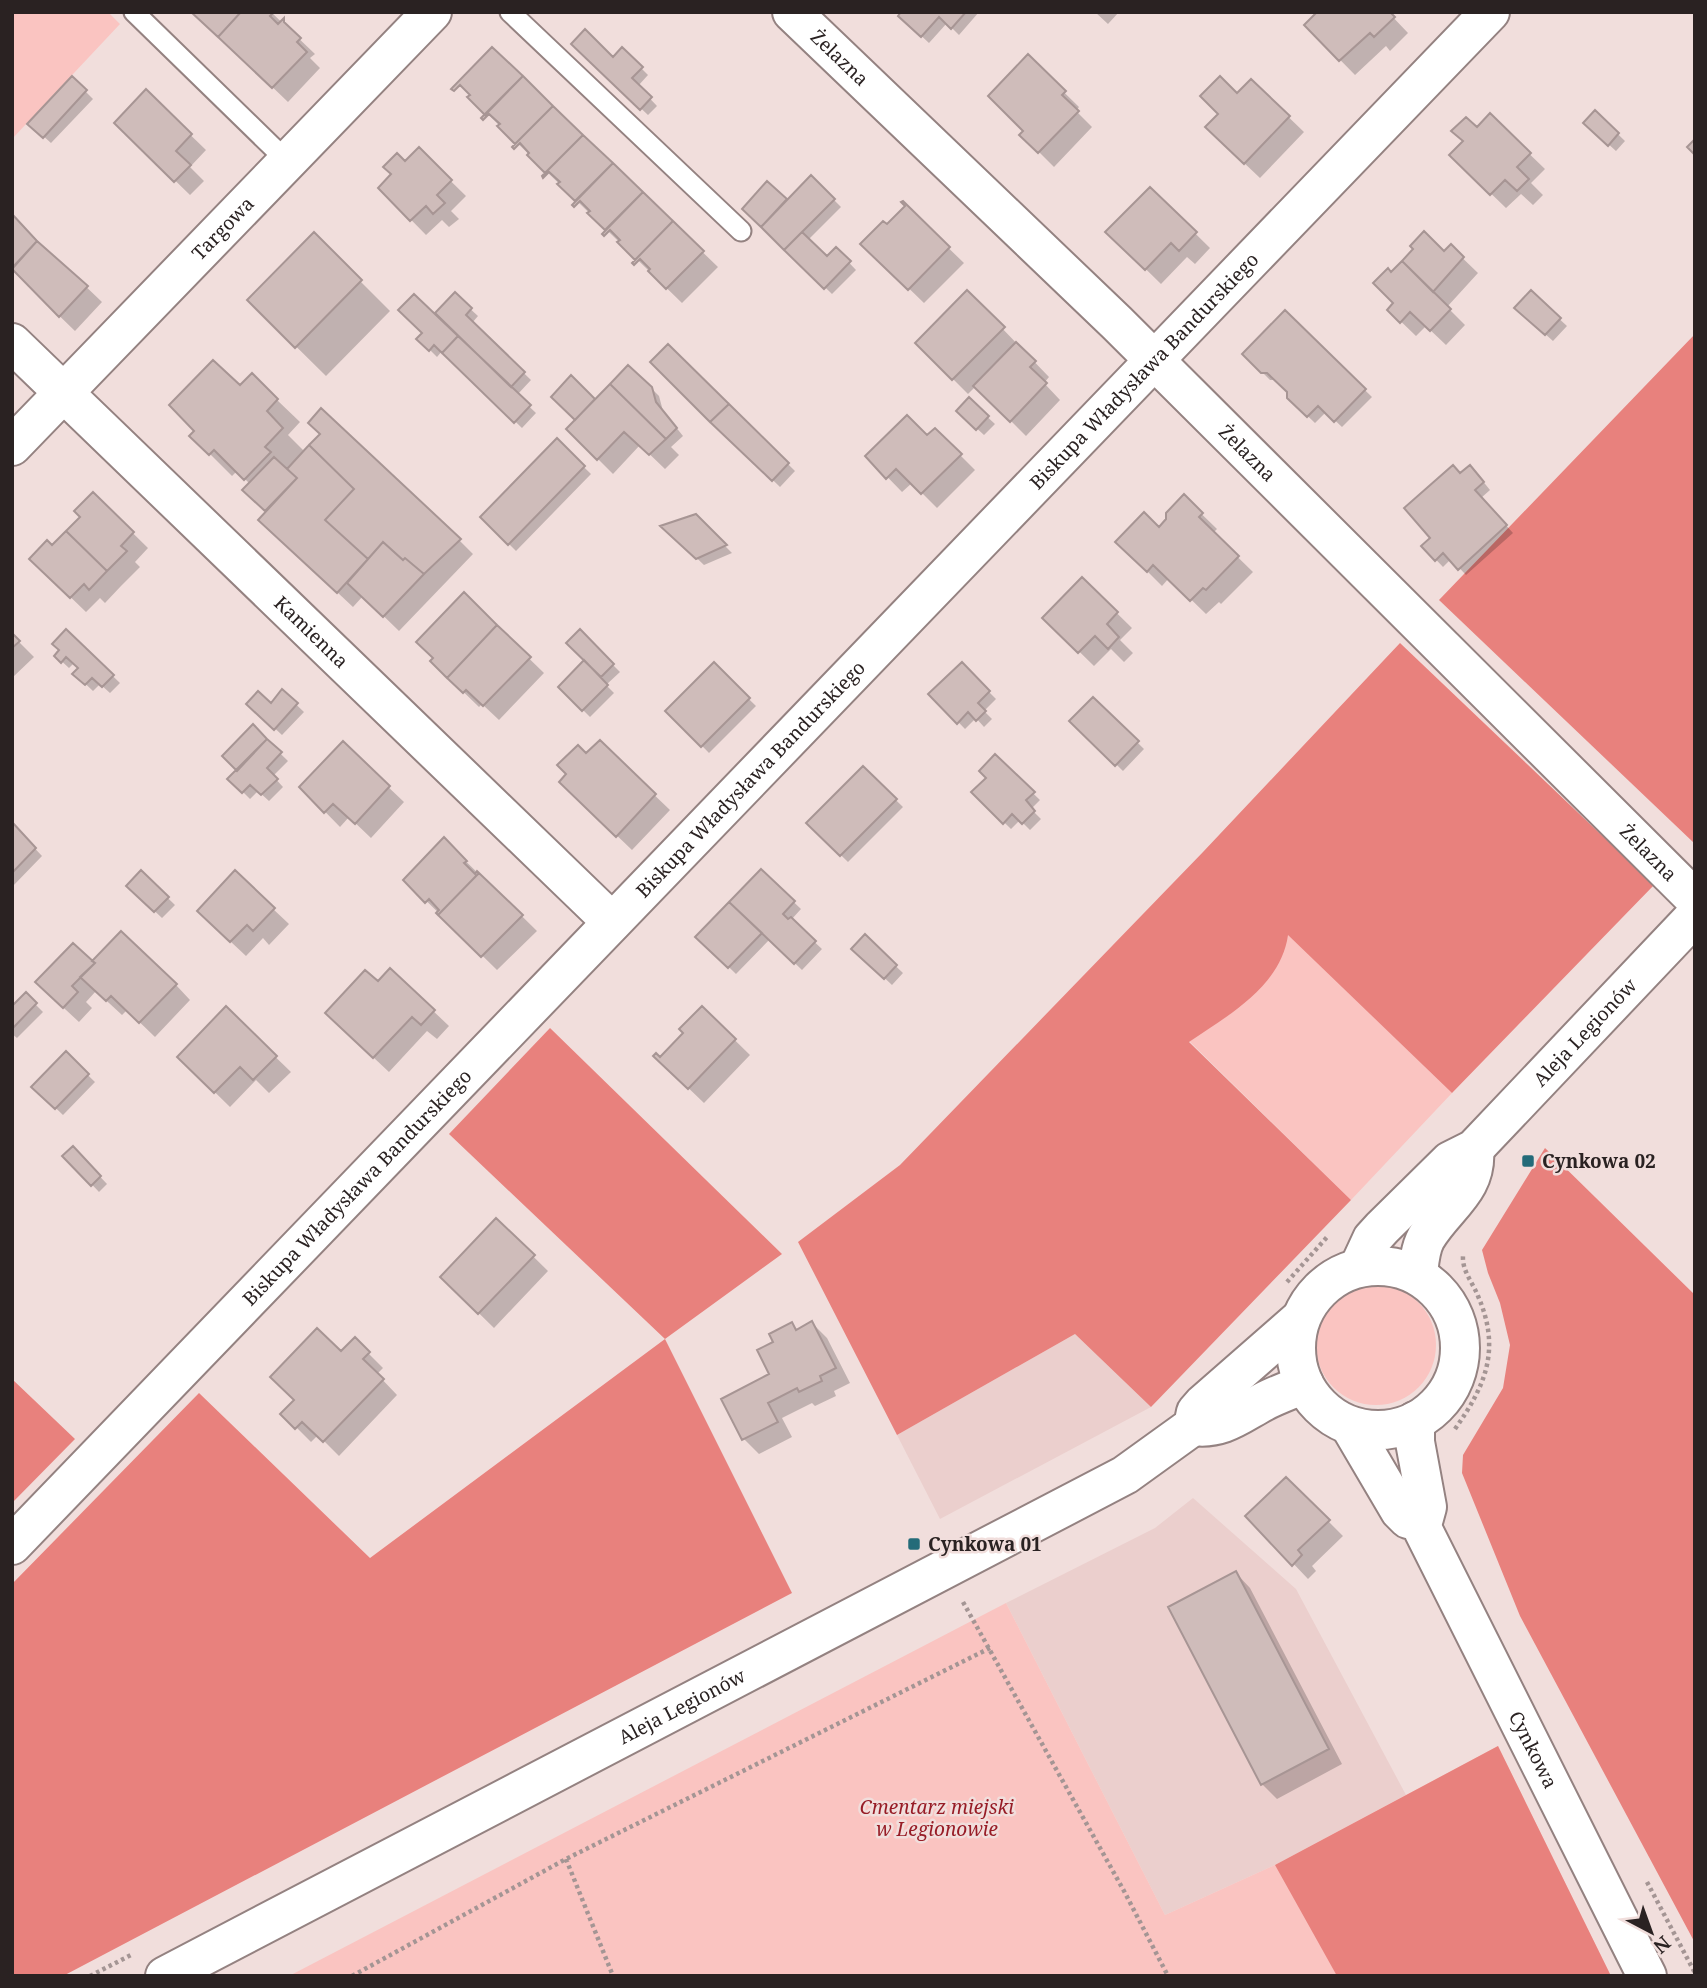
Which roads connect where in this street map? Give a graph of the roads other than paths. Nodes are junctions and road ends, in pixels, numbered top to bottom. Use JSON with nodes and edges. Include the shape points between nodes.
{"nodes":[{"id":1,"x":134,"y":12,"type":"edge"},
{"id":2,"x":432,"y":12,"type":"edge"},
{"id":3,"x":510,"y":12,"type":"edge"},
{"id":4,"x":792,"y":12,"type":"edge"},
{"id":5,"x":1490,"y":12,"type":"edge"},
{"id":6,"x":288,"y":162,"type":"junction"},
{"id":7,"x":741,"y":231,"type":"dead end"},
{"id":8,"x":12,"y":343,"type":"edge"},
{"id":9,"x":1155,"y":361,"type":"junction"},
{"id":10,"x":63,"y":393,"type":"junction"},
{"id":11,"x":12,"y":446,"type":"edge"},
{"id":12,"x":1695,"y":899,"type":"edge"},
{"id":13,"x":1695,"y":916,"type":"edge"},
{"id":14,"x":612,"y":922,"type":"junction"},
{"id":15,"x":1474,"y":1149,"type":"junction"},
{"id":16,"x":1359,"y":1267,"type":"junction"},
{"id":17,"x":1418,"y":1275,"type":"junction"},
{"id":18,"x":1291,"y":1305,"type":"junction"},
{"id":19,"x":1304,"y":1384,"type":"junction"},
{"id":20,"x":1415,"y":1421,"type":"junction"},
{"id":21,"x":1193,"y":1426,"type":"junction"},
{"id":22,"x":1350,"y":1426,"type":"junction"},
{"id":23,"x":1419,"y":1522,"type":"junction"},
{"id":24,"x":12,"y":1545,"type":"edge"},
{"id":25,"x":152,"y":1963,"type":"edge"},
{"id":26,"x":1647,"y":1976,"type":"edge"}],
"edges":[{"from":1,"to":6,"type":"lane"},
{"from":2,"to":6,"type":"street","name":"Targowa"},
{"from":3,"to":7,"type":"lane"},
{"from":4,"to":9,"type":"street","name":"Żelazna"},
{"from":5,"to":9,"type":"street","name":"Biskupa Władysława Bandurskiego"},
{"from":6,"to":10,"type":"street","name":"Targowa"},
{"from":8,"to":10,"type":"street","name":"Kamienna"},
{"from":9,"to":12,"type":"street","name":"Żelazna"},
{"from":9,"to":14,"type":"street","name":"Biskupa Władysława Bandurskiego"},
{"from":10,"to":11,"type":"street","name":"Targowa"},
{"from":10,"to":14,"type":"street","name":"Kamienna"},
{"from":13,"to":15,"type":"street","name":"Aleja Legionów"},
{"from":14,"to":24,"type":"street","name":"Biskupa Władysława Bandurskiego"},
{"from":15,"to":16,"type":"street","name":"Aleja Legionów","via":[[1450,1161],[1412,1197],[1372,1239]]},
{"from":15,"to":17,"type":"street","via":[[1475,1168],[1469,1182],[1425,1240]]},
{"from":16,"to":17,"type":"street","via":[[1381,1265]]},
{"from":16,"to":18,"type":"street","via":[[1339,1274],[1309,1301]]},
{"from":17,"to":20,"type":"street","via":[[1451,1307],[1461,1349],[1449,1390]]},
{"from":18,"to":19,"type":"street","via":[[1295,1355]]},
{"from":18,"to":21,"type":"street","name":"Aleja Legionów","via":[[1196,1412]]},
{"from":19,"to":21,"type":"street","name":"Aleja Legionów","via":[[1232,1421],[1207,1428]]},
{"from":19,"to":22,"type":"street","via":[[1320,1406]]},
{"from":20,"to":22,"type":"street","via":[[1387,1430]]},
{"from":20,"to":23,"type":"street","via":[[1427,1507]]},
{"from":21,"to":25,"type":"street","name":"Aleja Legionów","via":[[1125,1475]]},
{"from":22,"to":23,"type":"street","name":"Cynkowa","via":[[1400,1511]]},
{"from":23,"to":26,"type":"street","name":"Cynkowa"}]}
